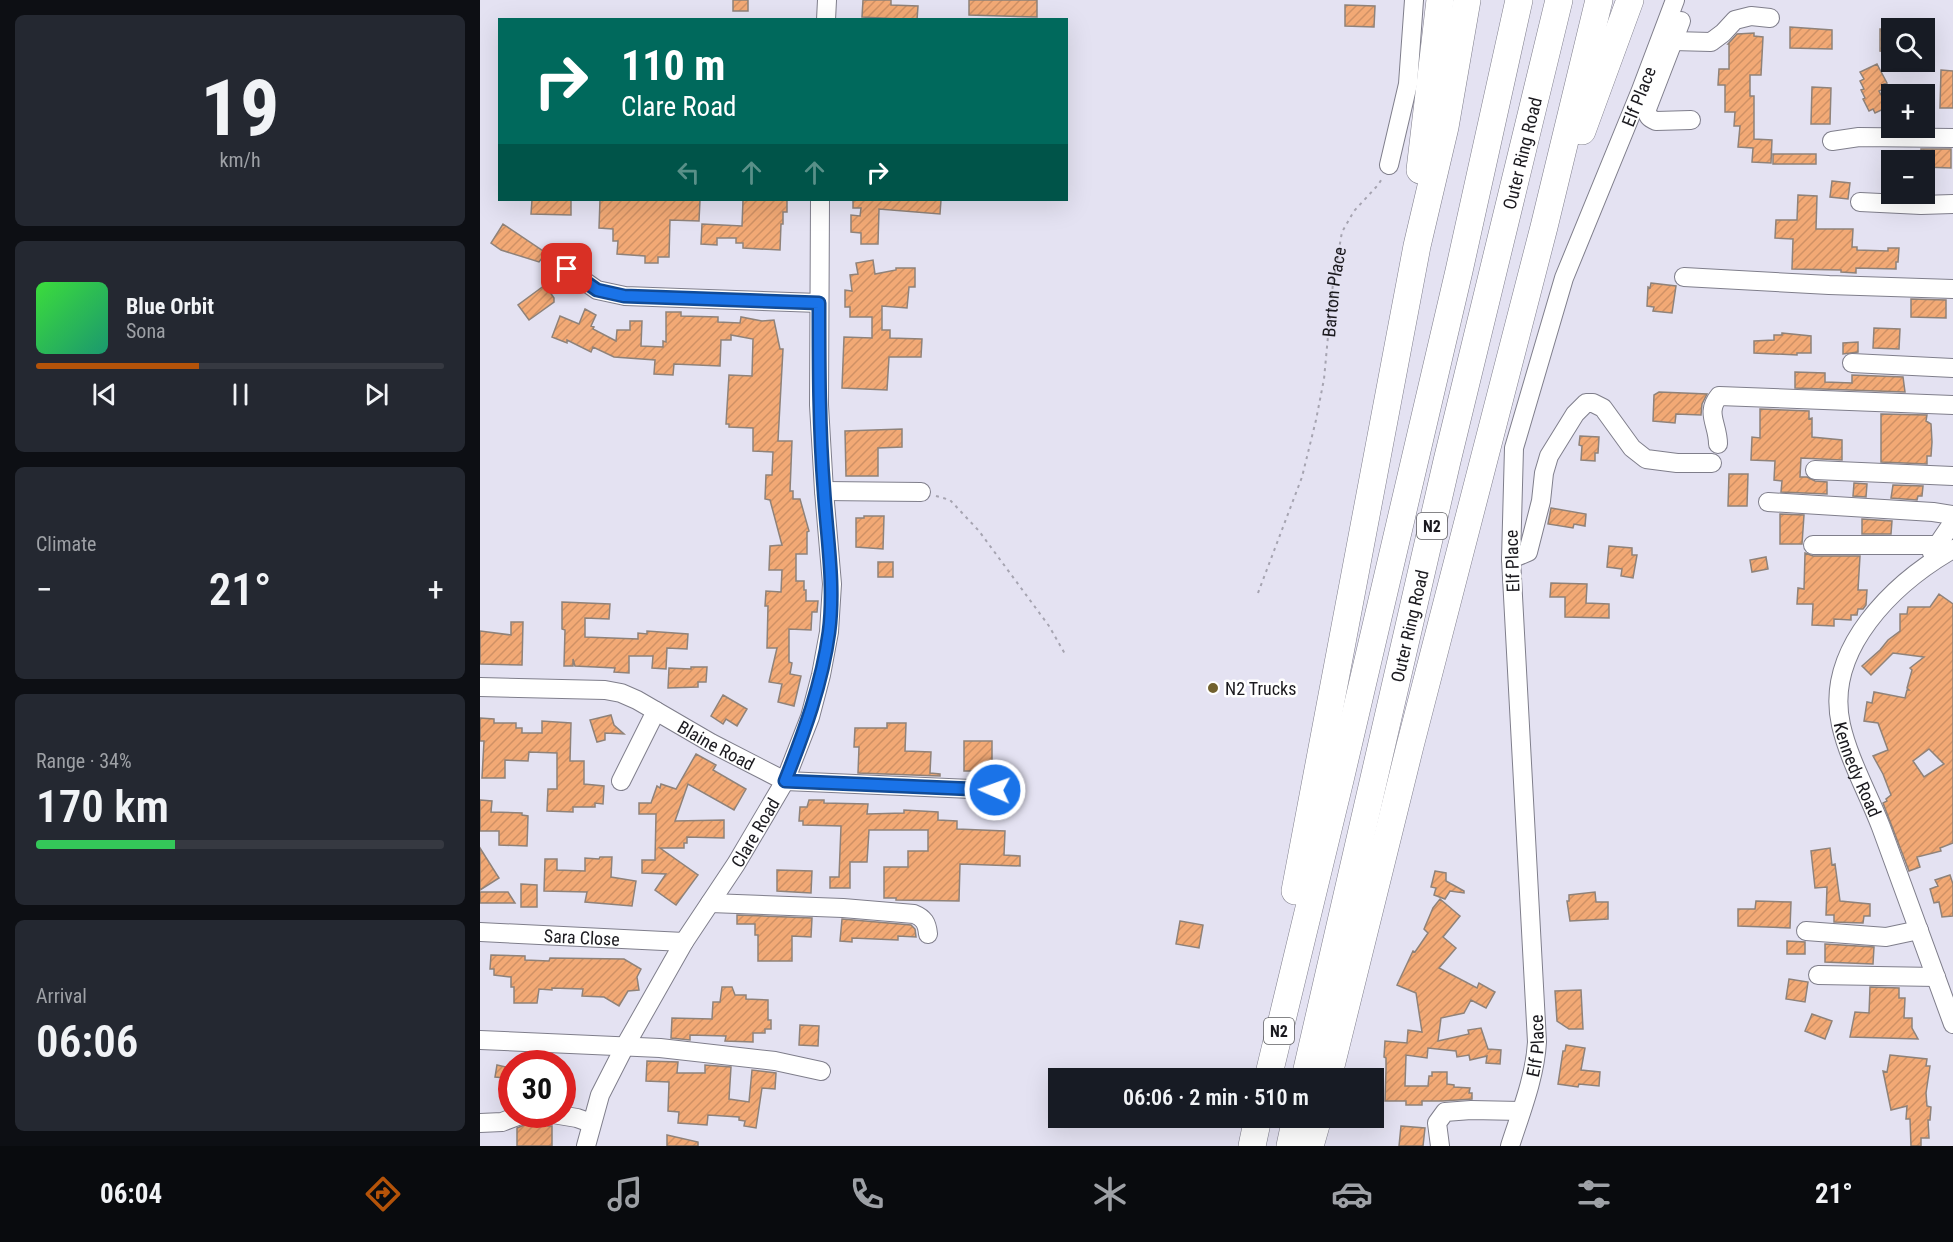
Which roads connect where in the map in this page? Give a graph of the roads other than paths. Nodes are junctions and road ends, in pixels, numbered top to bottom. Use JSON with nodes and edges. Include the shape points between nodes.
{"nodes":[{"id":1,"x":827,"y":0,"type":"edge"},
{"id":2,"x":1414,"y":0,"type":"edge"},
{"id":3,"x":1440,"y":0,"type":"edge"},
{"id":4,"x":1467,"y":0,"type":"edge"},
{"id":5,"x":1519,"y":0,"type":"edge"},
{"id":6,"x":1559,"y":0,"type":"edge"},
{"id":7,"x":1599,"y":0,"type":"edge"},
{"id":8,"x":1630,"y":0,"type":"edge"},
{"id":9,"x":1640,"y":0,"type":"edge"},
{"id":10,"x":1675,"y":0,"type":"edge"},
{"id":11,"x":826,"y":18,"type":"edge"},
{"id":12,"x":1770,"y":18,"type":"dead end"},
{"id":13,"x":1681,"y":21,"type":"dead end"},
{"id":14,"x":1673,"y":41,"type":"junction"},
{"id":15,"x":1647,"y":91,"type":"junction"},
{"id":16,"x":1590,"y":110,"type":"junction"},
{"id":17,"x":1691,"y":120,"type":"dead end"},
{"id":18,"x":1870,"y":127,"type":"dead end"},
{"id":19,"x":1953,"y":129,"type":"edge"},
{"id":20,"x":1953,"y":138,"type":"edge"},
{"id":21,"x":1832,"y":141,"type":"dead end"},
{"id":22,"x":1389,"y":165,"type":"road end"},
{"id":23,"x":820,"y":201,"type":"edge"},
{"id":24,"x":1860,"y":202,"type":"dead end"},
{"id":25,"x":1953,"y":204,"type":"edge"},
{"id":26,"x":1545,"y":227,"type":"junction"},
{"id":27,"x":1417,"y":246,"type":"junction"},
{"id":28,"x":567,"y":269,"type":"dead end"},
{"id":29,"x":1684,"y":277,"type":"dead end"},
{"id":30,"x":1953,"y":289,"type":"edge"},
{"id":31,"x":819,"y":303,"type":"junction"},
{"id":32,"x":1852,"y":363,"type":"dead end"},
{"id":33,"x":1953,"y":368,"type":"edge"},
{"id":34,"x":1953,"y":405,"type":"edge"},
{"id":35,"x":1718,"y":444,"type":"dead end"},
{"id":36,"x":1712,"y":463,"type":"dead end"},
{"id":37,"x":1815,"y":470,"type":"dead end"},
{"id":38,"x":1953,"y":476,"type":"edge"},
{"id":39,"x":824,"y":491,"type":"junction"},
{"id":40,"x":921,"y":492,"type":"road end"},
{"id":41,"x":1768,"y":502,"type":"dead end"},
{"id":42,"x":1953,"y":515,"type":"edge"},
{"id":43,"x":1953,"y":522,"type":"edge"},
{"id":44,"x":1813,"y":545,"type":"dead end"},
{"id":45,"x":1946,"y":547,"type":"edge"},
{"id":46,"x":1511,"y":559,"type":"junction"},
{"id":47,"x":480,"y":687,"type":"edge"},
{"id":48,"x":661,"y":714,"type":"junction"},
{"id":49,"x":640,"y":766,"type":"dead end"},
{"id":50,"x":621,"y":781,"type":"dead end"},
{"id":51,"x":785,"y":781,"type":"junction"},
{"id":52,"x":995,"y":790,"type":"dead end"},
{"id":53,"x":710,"y":903,"type":"junction"},
{"id":54,"x":1919,"y":930,"type":"junction"},
{"id":55,"x":480,"y":932,"type":"edge"},
{"id":56,"x":1806,"y":932,"type":"dead end"},
{"id":57,"x":928,"y":934,"type":"dead end"},
{"id":58,"x":684,"y":942,"type":"junction"},
{"id":59,"x":1818,"y":975,"type":"dead end"},
{"id":60,"x":1936,"y":977,"type":"junction"},
{"id":61,"x":1290,"y":983,"type":"junction"},
{"id":62,"x":1953,"y":1024,"type":"edge"},
{"id":63,"x":480,"y":1040,"type":"edge"},
{"id":64,"x":625,"y":1046,"type":"junction"},
{"id":65,"x":1270,"y":1068,"type":"edge"},
{"id":66,"x":1307,"y":1068,"type":"edge"},
{"id":67,"x":1330,"y":1068,"type":"edge"},
{"id":68,"x":821,"y":1071,"type":"dead end"},
{"id":69,"x":1521,"y":1111,"type":"junction"},
{"id":70,"x":576,"y":1118,"type":"edge"},
{"id":71,"x":498,"y":1122,"type":"edge"},
{"id":72,"x":480,"y":1123,"type":"edge"},
{"id":73,"x":591,"y":1123,"type":"junction"},
{"id":74,"x":1256,"y":1128,"type":"edge"},
{"id":75,"x":1294,"y":1128,"type":"edge"},
{"id":76,"x":1315,"y":1128,"type":"edge"},
{"id":77,"x":586,"y":1146,"type":"edge"},
{"id":78,"x":1252,"y":1146,"type":"edge"},
{"id":79,"x":1290,"y":1146,"type":"edge"},
{"id":80,"x":1310,"y":1146,"type":"edge"},
{"id":81,"x":1440,"y":1146,"type":"edge"},
{"id":82,"x":1510,"y":1146,"type":"edge"}],
"edges":[{"from":1,"to":11,"type":"street"},
{"from":2,"to":22,"type":"street","via":[[1408,84]]},
{"from":3,"to":27,"type":"highway","via":[[1415,213]]},
{"from":4,"to":27,"type":"highway","via":[[1445,127]]},
{"from":5,"to":61,"type":"highway","name":"Outer Ring Road","number":"N2"},
{"from":6,"to":66,"type":"highway","name":"Outer Ring Road","number":"N2","via":[[1455,428]]},
{"from":7,"to":26,"type":"highway"},
{"from":8,"to":16,"type":"highway"},
{"from":9,"to":16,"type":"highway"},
{"from":10,"to":15,"type":"street","name":"Elf Place"},
{"from":12,"to":14,"type":"street","via":[[1751,16],[1735,20],[1711,42]]},
{"from":13,"to":14,"type":"street"},
{"from":14,"to":15,"type":"street"},
{"from":15,"to":17,"type":"street","via":[[1647,113],[1651,119]]},
{"from":15,"to":46,"type":"street","name":"Elf Place","via":[[1564,278],[1520,424],[1512,471]]},
{"from":16,"to":26,"type":"highway"},
{"from":18,"to":19,"type":"street"},
{"from":20,"to":21,"type":"street","via":[[1859,137]]},
{"from":23,"to":31,"type":"street","name":"Clare Road"},
{"from":24,"to":25,"type":"street"},
{"from":26,"to":67,"type":"highway"},
{"from":27,"to":61,"type":"highway","via":[[1293,903]]},
{"from":28,"to":31,"type":"street","via":[[597,290],[624,296]]},
{"from":29,"to":30,"type":"street"},
{"from":31,"to":39,"type":"street","name":"Clare Road"},
{"from":32,"to":33,"type":"street"},
{"from":34,"to":35,"type":"street","via":[[1719,396],[1712,404],[1711,415]]},
{"from":36,"to":46,"type":"street","via":[[1646,459],[1632,448],[1603,408],[1586,404],[1575,414],[1549,456],[1528,552]]},
{"from":37,"to":38,"type":"street"},
{"from":39,"to":40,"type":"street"},
{"from":39,"to":51,"type":"street","name":"Clare Road","via":[[832,584],[829,632],[810,717]]},
{"from":41,"to":42,"type":"street"},
{"from":43,"to":45,"type":"street","name":"Kennedy Road"},
{"from":44,"to":45,"type":"street"},
{"from":45,"to":54,"type":"street","name":"Kennedy Road","via":[[1874,614],[1853,644],[1842,670],[1838,708],[1852,759]]},
{"from":46,"to":69,"type":"street","name":"Elf Place","via":[[1537,1042]]},
{"from":47,"to":48,"type":"street","name":"Blaine Road","via":[[605,690],[621,693]]},
{"from":48,"to":49,"type":"street"},
{"from":48,"to":50,"type":"street"},
{"from":48,"to":51,"type":"street","name":"Blaine Road"},
{"from":51,"to":52,"type":"street","name":"Blaine Road"},
{"from":51,"to":53,"type":"street","name":"Clare Road"},
{"from":53,"to":57,"type":"street","via":[[914,914],[925,921]]},
{"from":53,"to":58,"type":"street","name":"Clare Road"},
{"from":54,"to":56,"type":"street","via":[[1886,936]]},
{"from":54,"to":60,"type":"street","name":"Kennedy Road"},
{"from":55,"to":58,"type":"street","name":"Sara Close"},
{"from":58,"to":64,"type":"street","name":"Clare Road"},
{"from":59,"to":60,"type":"street"},
{"from":60,"to":62,"type":"street","name":"Kennedy Road"},
{"from":61,"to":65,"type":"highway","name":"Outer Ring Road","number":"N2"},
{"from":63,"to":64,"type":"street"},
{"from":64,"to":68,"type":"street","via":[[756,1059]]},
{"from":64,"to":73,"type":"street","name":"Clare Road","via":[[600,1095]]},
{"from":69,"to":81,"type":"street","via":[[1445,1112],[1437,1123]]},
{"from":69,"to":82,"type":"street","name":"Elf Place"},
{"from":70,"to":73,"type":"street"},
{"from":71,"to":72,"type":"street"},
{"from":73,"to":77,"type":"street","name":"Clare Road"},
{"from":74,"to":78,"type":"highway"},
{"from":75,"to":79,"type":"highway"},
{"from":76,"to":80,"type":"highway"}]}
